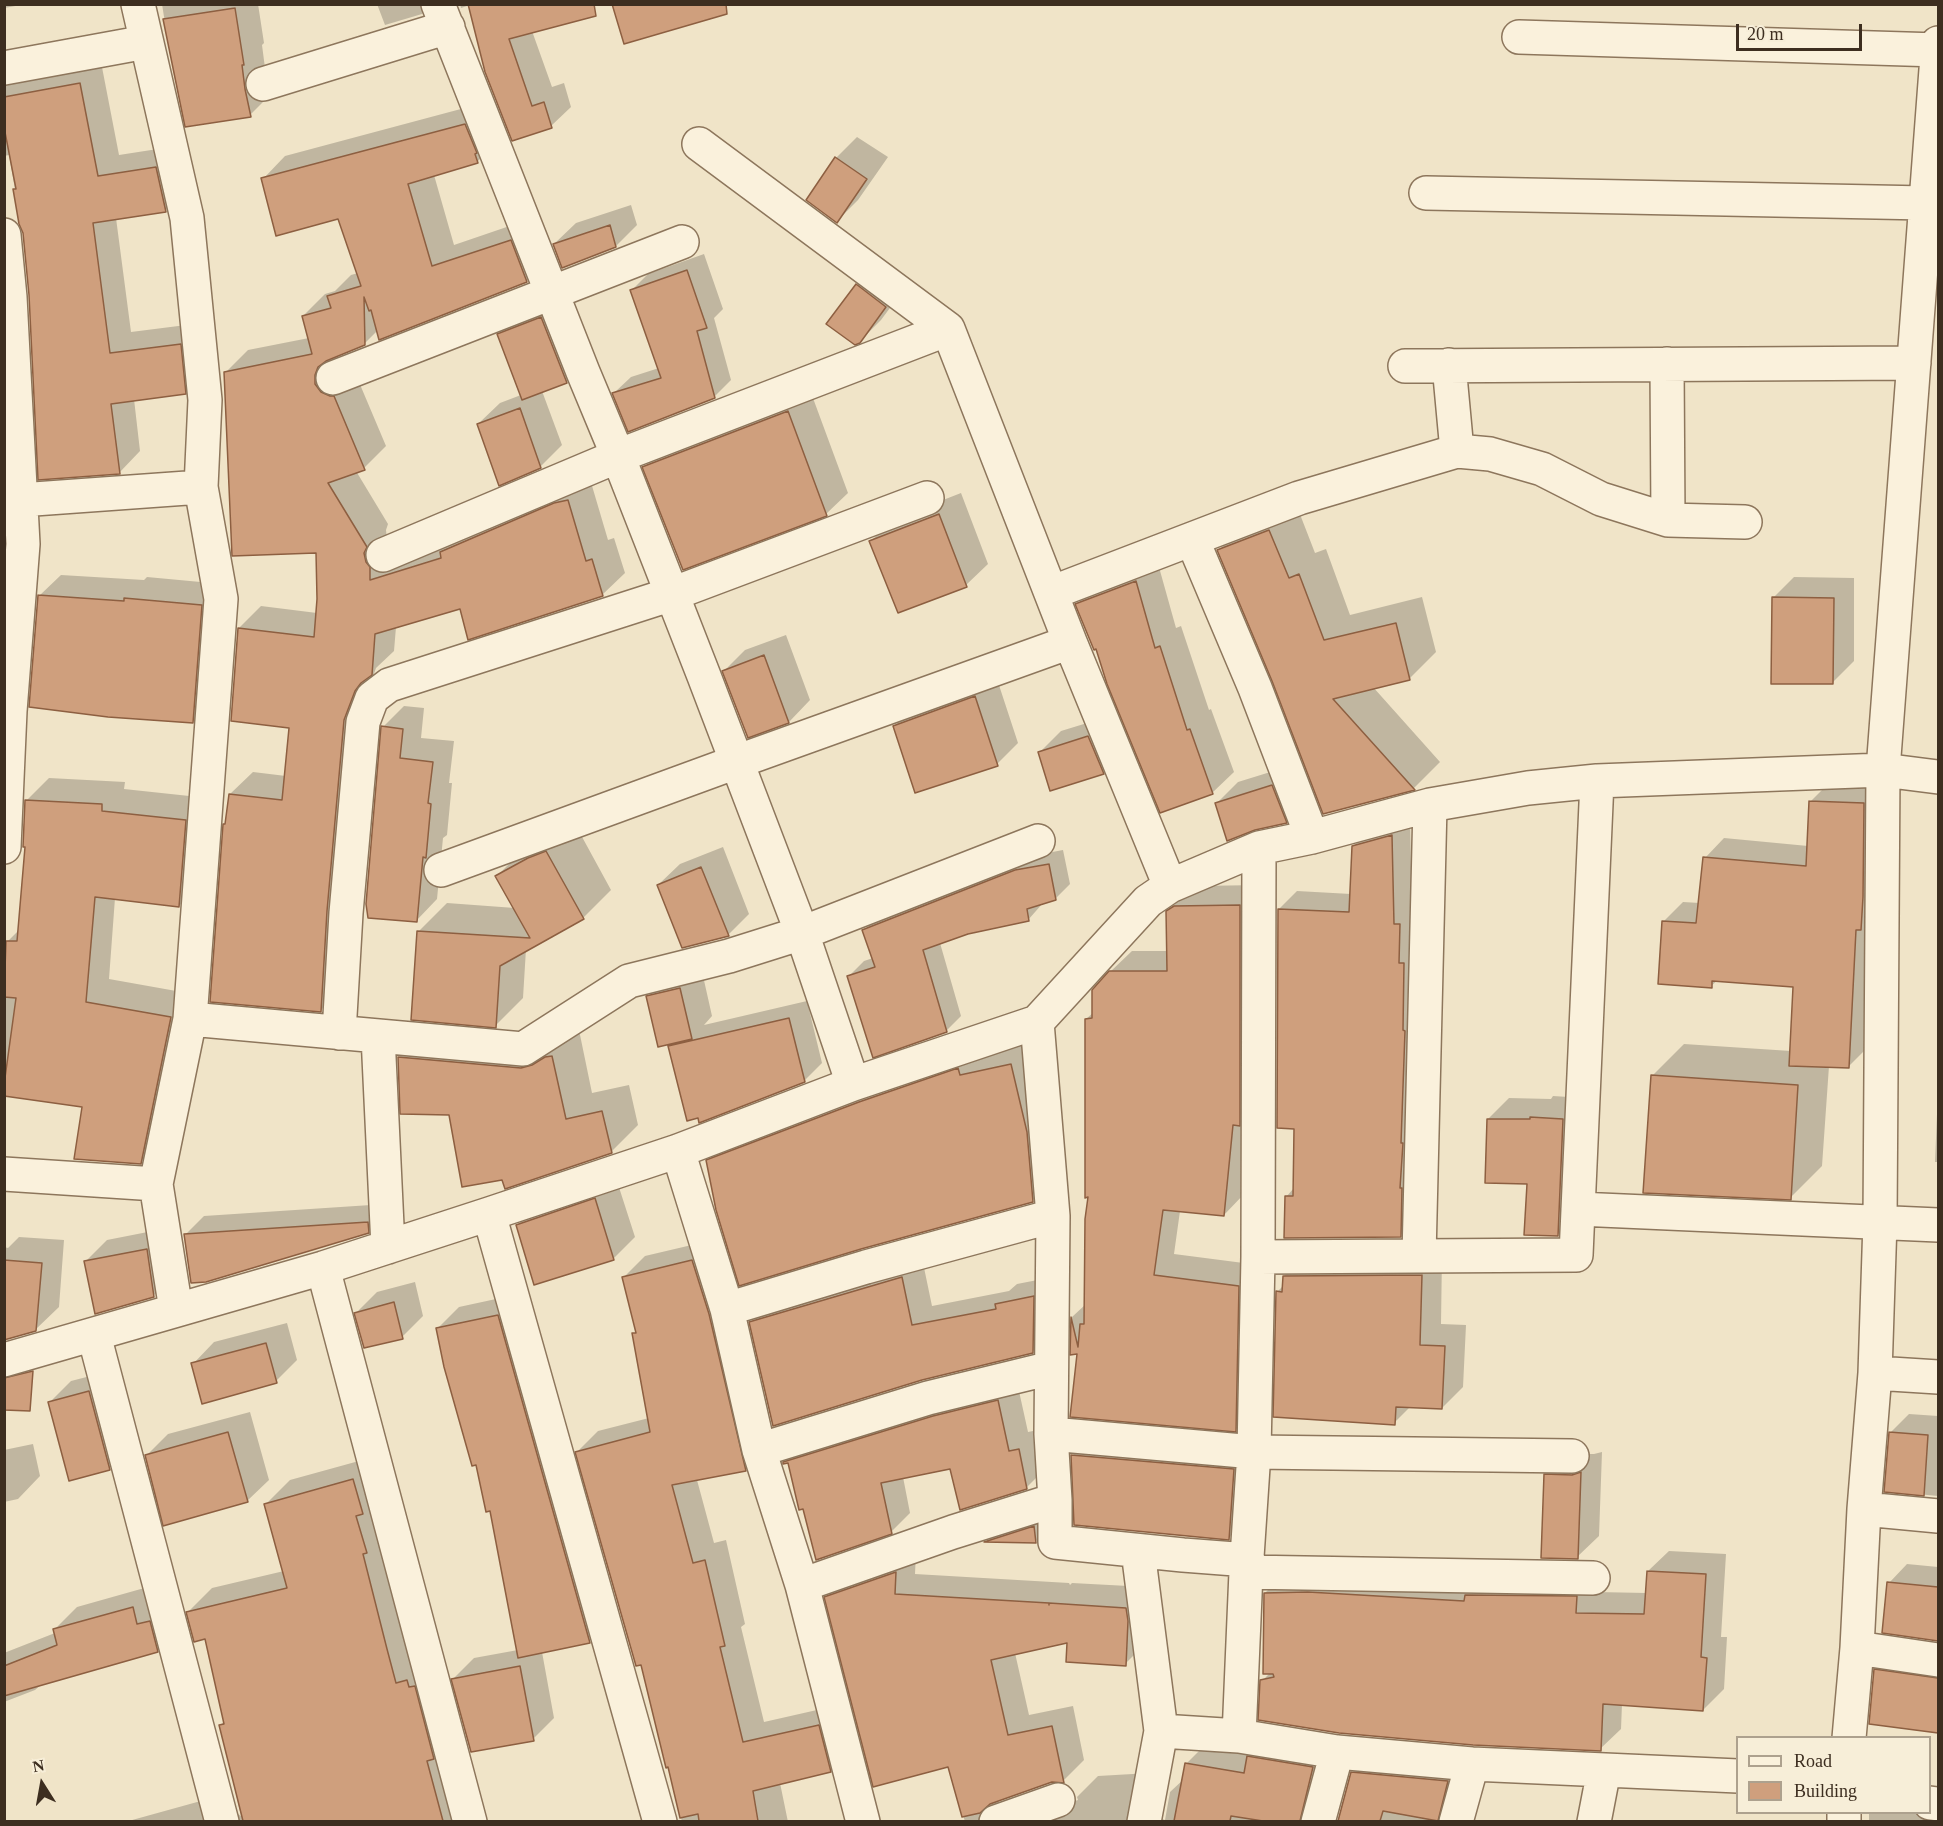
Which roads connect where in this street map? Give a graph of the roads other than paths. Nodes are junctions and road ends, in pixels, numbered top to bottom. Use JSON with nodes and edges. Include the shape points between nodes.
{"nodes":[{"id":1,"x":138,"y":4,"type":"edge"},
{"id":2,"x":443,"y":16,"type":"edge"},
{"id":3,"x":1519,"y":37,"type":"dead end"},
{"id":4,"x":146,"y":42,"type":"junction"},
{"id":5,"x":1938,"y":43,"type":"edge"},
{"id":6,"x":1938,"y":50,"type":"edge"},
{"id":7,"x":4,"y":68,"type":"edge"},
{"id":8,"x":263,"y":84,"type":"dead end"},
{"id":9,"x":699,"y":144,"type":"dead end"},
{"id":10,"x":1426,"y":193,"type":"dead end"},
{"id":11,"x":1926,"y":203,"type":"junction"},
{"id":12,"x":4,"y":235,"type":"edge"},
{"id":13,"x":682,"y":242,"type":"dead end"},
{"id":14,"x":551,"y":292,"type":"junction"},
{"id":15,"x":948,"y":329,"type":"junction"},
{"id":16,"x":1914,"y":363,"type":"junction"},
{"id":17,"x":1667,"y":364,"type":"junction"},
{"id":18,"x":1449,"y":365,"type":"junction"},
{"id":19,"x":1405,"y":366,"type":"dead end"},
{"id":20,"x":333,"y":378,"type":"dead end"},
{"id":21,"x":1457,"y":451,"type":"junction"},
{"id":22,"x":618,"y":456,"type":"junction"},
{"id":23,"x":201,"y":487,"type":"junction"},
{"id":24,"x":927,"y":498,"type":"dead end"},
{"id":25,"x":12,"y":500,"type":"edge"},
{"id":26,"x":1668,"y":520,"type":"junction"},
{"id":27,"x":1745,"y":522,"type":"dead end"},
{"id":28,"x":1192,"y":539,"type":"junction"},
{"id":29,"x":383,"y":555,"type":"dead end"},
{"id":30,"x":1051,"y":593,"type":"junction"},
{"id":31,"x":672,"y":594,"type":"junction"},
{"id":32,"x":1070,"y":642,"type":"junction"},
{"id":33,"x":7,"y":711,"type":"edge"},
{"id":34,"x":736,"y":762,"type":"junction"},
{"id":35,"x":1883,"y":770,"type":"junction"},
{"id":36,"x":1938,"y":777,"type":"edge"},
{"id":37,"x":1597,"y":781,"type":"junction"},
{"id":38,"x":1430,"y":805,"type":"junction"},
{"id":39,"x":1312,"y":837,"type":"junction"},
{"id":40,"x":1038,"y":841,"type":"dead end"},
{"id":41,"x":4,"y":847,"type":"edge"},
{"id":42,"x":1259,"y":848,"type":"junction"},
{"id":43,"x":441,"y":870,"type":"dead end"},
{"id":44,"x":1170,"y":886,"type":"junction"},
{"id":45,"x":802,"y":933,"type":"junction"},
{"id":46,"x":190,"y":1019,"type":"junction"},
{"id":47,"x":1037,"y":1022,"type":"junction"},
{"id":48,"x":339,"y":1033,"type":"junction"},
{"id":49,"x":378,"y":1036,"type":"junction"},
{"id":50,"x":853,"y":1084,"type":"junction"},
{"id":51,"x":678,"y":1151,"type":"junction"},
{"id":52,"x":4,"y":1174,"type":"edge"},
{"id":53,"x":156,"y":1184,"type":"junction"},
{"id":54,"x":1578,"y":1209,"type":"junction"},
{"id":55,"x":489,"y":1214,"type":"junction"},
{"id":56,"x":1053,"y":1216,"type":"junction"},
{"id":57,"x":1880,"y":1222,"type":"junction"},
{"id":58,"x":1938,"y":1225,"type":"edge"},
{"id":59,"x":388,"y":1247,"type":"junction"},
{"id":60,"x":1419,"y":1256,"type":"junction"},
{"id":61,"x":1258,"y":1257,"type":"junction"},
{"id":62,"x":323,"y":1268,"type":"junction"},
{"id":63,"x":727,"y":1309,"type":"junction"},
{"id":64,"x":176,"y":1310,"type":"junction"},
{"id":65,"x":94,"y":1335,"type":"junction"},
{"id":66,"x":4,"y":1360,"type":"edge"},
{"id":67,"x":1051,"y":1368,"type":"junction"},
{"id":68,"x":1875,"y":1373,"type":"junction"},
{"id":69,"x":1938,"y":1377,"type":"edge"},
{"id":70,"x":1051,"y":1434,"type":"junction"},
{"id":71,"x":759,"y":1450,"type":"junction"},
{"id":72,"x":1254,"y":1452,"type":"junction"},
{"id":73,"x":1572,"y":1455,"type":"dead end"},
{"id":74,"x":1055,"y":1500,"type":"junction"},
{"id":75,"x":1864,"y":1509,"type":"junction"},
{"id":76,"x":1938,"y":1516,"type":"edge"},
{"id":77,"x":1138,"y":1551,"type":"junction"},
{"id":78,"x":1247,"y":1566,"type":"junction"},
{"id":79,"x":1593,"y":1578,"type":"dead end"},
{"id":80,"x":802,"y":1585,"type":"junction"},
{"id":81,"x":1857,"y":1648,"type":"junction"},
{"id":82,"x":1938,"y":1660,"type":"edge"},
{"id":83,"x":1161,"y":1731,"type":"junction"},
{"id":84,"x":1239,"y":1736,"type":"junction"},
{"id":85,"x":1849,"y":1736,"type":"edge"},
{"id":86,"x":1337,"y":1752,"type":"junction"},
{"id":87,"x":1472,"y":1764,"type":"junction"},
{"id":88,"x":1604,"y":1770,"type":"junction"},
{"id":89,"x":1736,"y":1776,"type":"edge"},
{"id":90,"x":1058,"y":1800,"type":"dead end"},
{"id":91,"x":222,"y":1821,"type":"edge"},
{"id":92,"x":470,"y":1821,"type":"edge"},
{"id":93,"x":660,"y":1821,"type":"edge"},
{"id":94,"x":862,"y":1821,"type":"edge"},
{"id":95,"x":996,"y":1821,"type":"edge"},
{"id":96,"x":1144,"y":1821,"type":"edge"},
{"id":97,"x":1318,"y":1821,"type":"edge"},
{"id":98,"x":1456,"y":1821,"type":"edge"},
{"id":99,"x":1594,"y":1821,"type":"edge"}],
"edges":[{"from":1,"to":4,"type":"street"},
{"from":2,"to":8,"type":"street"},
{"from":2,"to":14,"type":"street"},
{"from":3,"to":6,"type":"street"},
{"from":4,"to":7,"type":"street"},
{"from":4,"to":23,"type":"street","via":[[187,218],[205,400]]},
{"from":5,"to":6,"type":"street"},
{"from":6,"to":11,"type":"street"},
{"from":9,"to":15,"type":"street"},
{"from":10,"to":11,"type":"street"},
{"from":11,"to":16,"type":"street"},
{"from":12,"to":25,"type":"street","via":[[10,297]]},
{"from":13,"to":14,"type":"street"},
{"from":14,"to":20,"type":"street"},
{"from":14,"to":22,"type":"street"},
{"from":15,"to":22,"type":"street"},
{"from":15,"to":30,"type":"street"},
{"from":16,"to":17,"type":"street"},
{"from":16,"to":35,"type":"street"},
{"from":17,"to":18,"type":"street"},
{"from":17,"to":26,"type":"street"},
{"from":18,"to":19,"type":"street"},
{"from":18,"to":21,"type":"street"},
{"from":21,"to":26,"type":"street","via":[[1490,454],[1542,469],[1601,499]]},
{"from":21,"to":28,"type":"street","via":[[1299,498]]},
{"from":22,"to":29,"type":"street"},
{"from":22,"to":31,"type":"street"},
{"from":23,"to":25,"type":"street"},
{"from":23,"to":46,"type":"street","via":[[221,599]]},
{"from":24,"to":31,"type":"street"},
{"from":25,"to":33,"type":"street","via":[[23,544]]},
{"from":26,"to":27,"type":"street"},
{"from":28,"to":30,"type":"street"},
{"from":28,"to":39,"type":"street"},
{"from":30,"to":32,"type":"street"},
{"from":31,"to":34,"type":"street"},
{"from":31,"to":48,"type":"street","via":[[389,685],[372,698],[363,722]]},
{"from":32,"to":34,"type":"street"},
{"from":32,"to":44,"type":"street"},
{"from":33,"to":41,"type":"street"},
{"from":34,"to":43,"type":"street"},
{"from":34,"to":45,"type":"street"},
{"from":35,"to":36,"type":"street"},
{"from":35,"to":37,"type":"street"},
{"from":35,"to":57,"type":"street"},
{"from":37,"to":38,"type":"street"},
{"from":37,"to":54,"type":"street"},
{"from":38,"to":39,"type":"street"},
{"from":38,"to":60,"type":"street"},
{"from":39,"to":42,"type":"street"},
{"from":40,"to":45,"type":"street"},
{"from":42,"to":44,"type":"street"},
{"from":42,"to":61,"type":"street"},
{"from":44,"to":47,"type":"street","via":[[1148,901]]},
{"from":45,"to":49,"type":"street","via":[[629,981],[523,1049]]},
{"from":45,"to":50,"type":"street"},
{"from":46,"to":48,"type":"street"},
{"from":46,"to":53,"type":"street"},
{"from":47,"to":50,"type":"street"},
{"from":47,"to":56,"type":"street"},
{"from":48,"to":49,"type":"street"},
{"from":49,"to":59,"type":"street"},
{"from":50,"to":51,"type":"street"},
{"from":51,"to":55,"type":"street"},
{"from":51,"to":63,"type":"street"},
{"from":52,"to":53,"type":"street"},
{"from":53,"to":64,"type":"street"},
{"from":54,"to":57,"type":"street"},
{"from":54,"to":60,"type":"street","via":[[1576,1255]]},
{"from":55,"to":59,"type":"street"},
{"from":55,"to":93,"type":"street"},
{"from":56,"to":63,"type":"street"},
{"from":56,"to":67,"type":"street"},
{"from":57,"to":58,"type":"street"},
{"from":57,"to":68,"type":"street"},
{"from":59,"to":62,"type":"street"},
{"from":60,"to":61,"type":"street"},
{"from":61,"to":72,"type":"street"},
{"from":62,"to":64,"type":"street"},
{"from":62,"to":92,"type":"street"},
{"from":63,"to":71,"type":"street"},
{"from":64,"to":65,"type":"street"},
{"from":65,"to":66,"type":"street"},
{"from":65,"to":91,"type":"street"},
{"from":67,"to":70,"type":"street"},
{"from":67,"to":71,"type":"street","via":[[928,1398]]},
{"from":68,"to":69,"type":"street"},
{"from":68,"to":75,"type":"street"},
{"from":70,"to":72,"type":"street"},
{"from":70,"to":74,"type":"street"},
{"from":71,"to":80,"type":"street"},
{"from":72,"to":73,"type":"street"},
{"from":72,"to":78,"type":"street"},
{"from":74,"to":77,"type":"street","via":[[1055,1542]]},
{"from":74,"to":80,"type":"street"},
{"from":75,"to":76,"type":"street"},
{"from":75,"to":81,"type":"street"},
{"from":77,"to":78,"type":"street"},
{"from":77,"to":83,"type":"street"},
{"from":78,"to":79,"type":"street"},
{"from":78,"to":84,"type":"street"},
{"from":80,"to":94,"type":"street"},
{"from":81,"to":82,"type":"street"},
{"from":81,"to":85,"type":"street"},
{"from":83,"to":84,"type":"street"},
{"from":83,"to":96,"type":"street"},
{"from":84,"to":86,"type":"street"},
{"from":86,"to":87,"type":"street"},
{"from":86,"to":97,"type":"street"},
{"from":87,"to":88,"type":"street"},
{"from":87,"to":98,"type":"street"},
{"from":88,"to":89,"type":"street"},
{"from":88,"to":99,"type":"street"},
{"from":90,"to":95,"type":"street"}]}
